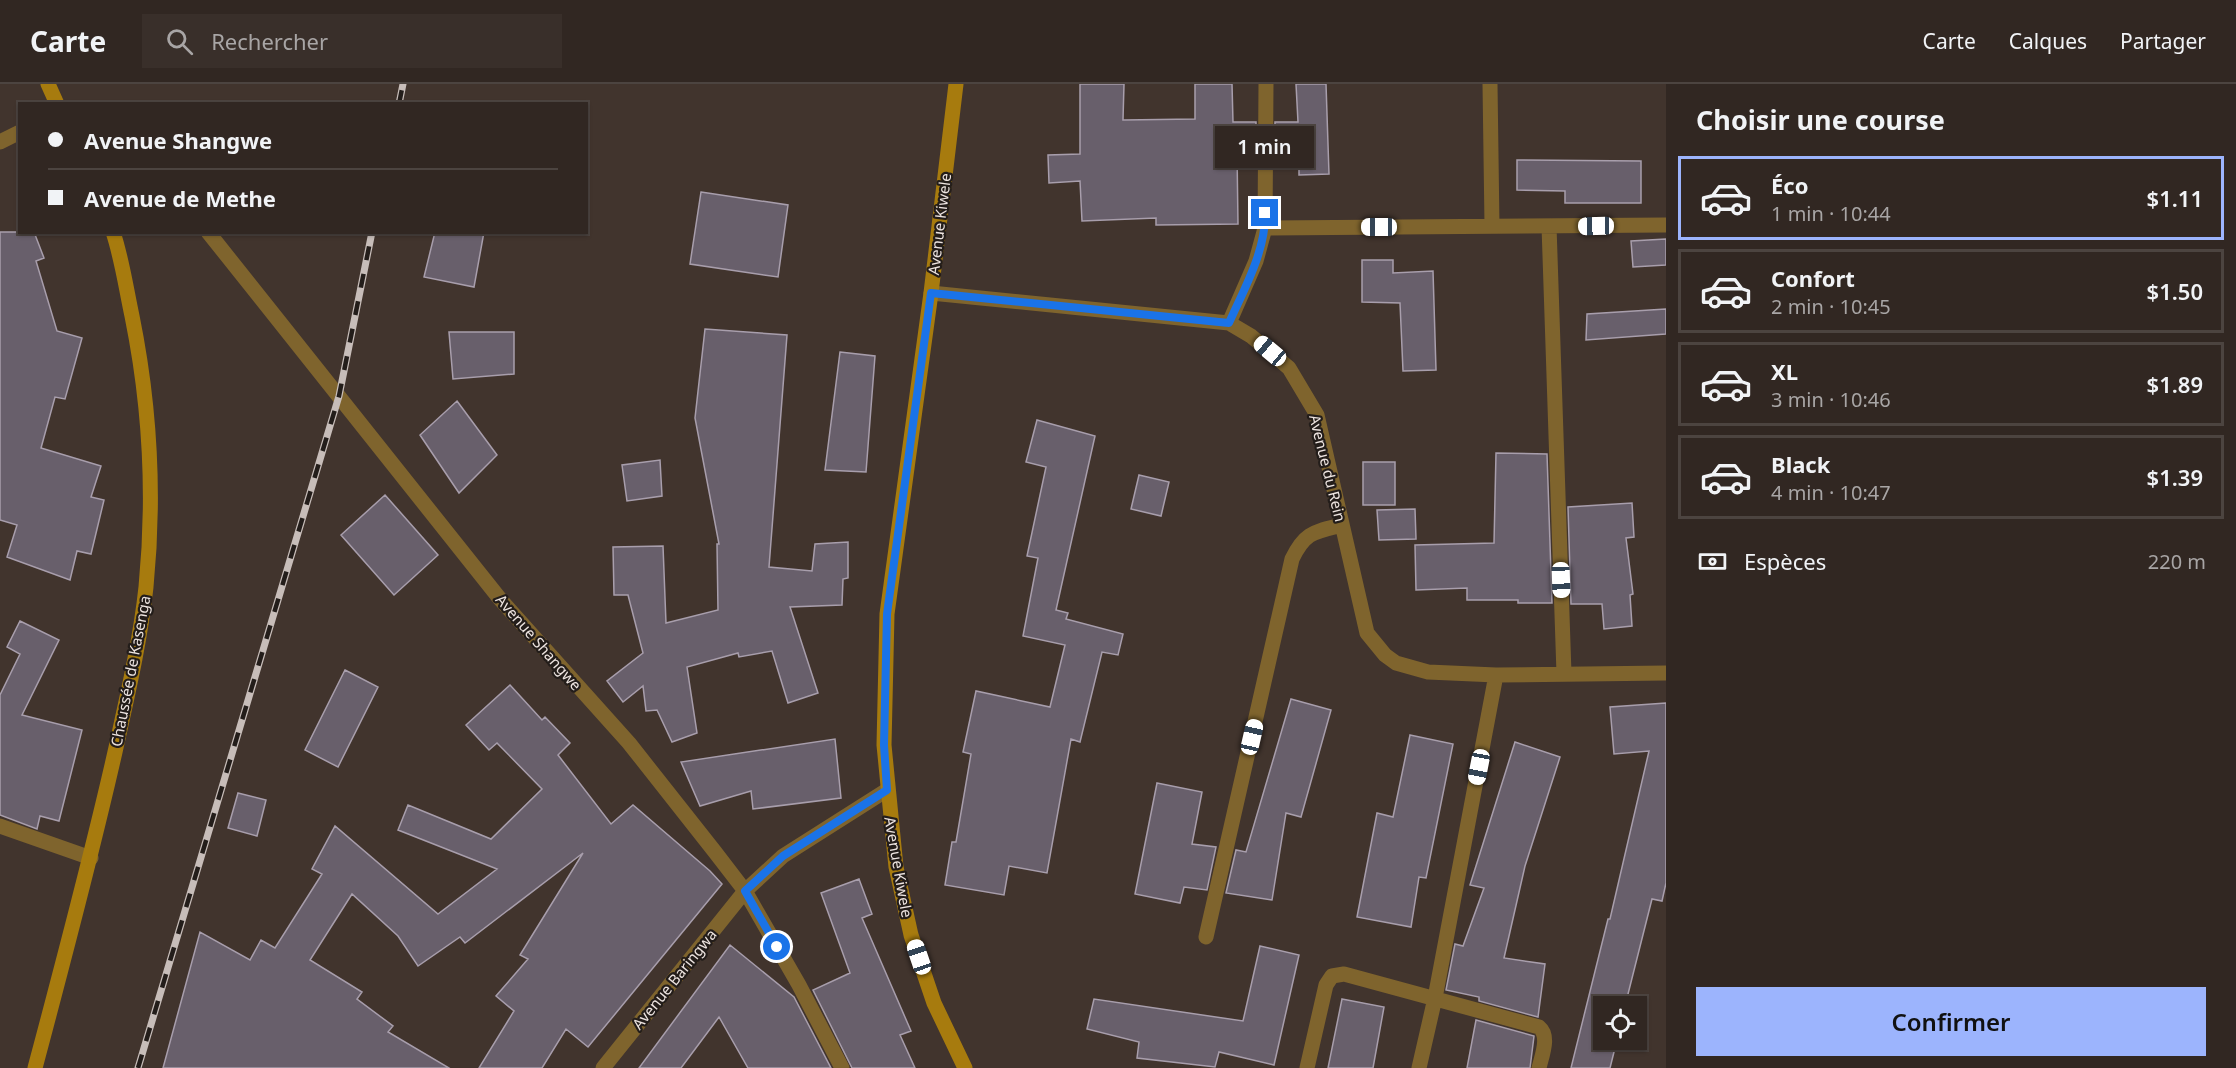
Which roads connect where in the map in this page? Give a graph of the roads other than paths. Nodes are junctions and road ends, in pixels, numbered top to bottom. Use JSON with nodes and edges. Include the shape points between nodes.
{"nodes":[{"id":1,"x":48,"y":84,"type":"edge"},
{"id":2,"x":956,"y":84,"type":"edge"},
{"id":3,"x":1266,"y":84,"type":"edge"},
{"id":4,"x":1490,"y":84,"type":"edge"},
{"id":5,"x":56,"y":102,"type":"edge"},
{"id":6,"x":18,"y":133,"type":"edge"},
{"id":7,"x":0,"y":142,"type":"edge"},
{"id":8,"x":1666,"y":225,"type":"edge"},
{"id":9,"x":1492,"y":226,"type":"junction"},
{"id":10,"x":1549,"y":226,"type":"junction"},
{"id":11,"x":1265,"y":228,"type":"junction"},
{"id":12,"x":114,"y":234,"type":"edge"},
{"id":13,"x":210,"y":234,"type":"edge"},
{"id":14,"x":931,"y":293,"type":"junction"},
{"id":15,"x":1229,"y":323,"type":"junction"},
{"id":16,"x":1342,"y":525,"type":"junction"},
{"id":17,"x":1666,"y":673,"type":"edge"},
{"id":18,"x":1564,"y":674,"type":"junction"},
{"id":19,"x":1496,"y":675,"type":"junction"},
{"id":20,"x":887,"y":790,"type":"junction"},
{"id":21,"x":0,"y":826,"type":"edge"},
{"id":22,"x":91,"y":858,"type":"junction"},
{"id":23,"x":745,"y":891,"type":"junction"},
{"id":24,"x":1206,"y":937,"type":"dead end"},
{"id":25,"x":1435,"y":998,"type":"junction"},
{"id":26,"x":35,"y":1068,"type":"edge"},
{"id":27,"x":603,"y":1068,"type":"edge"},
{"id":28,"x":842,"y":1068,"type":"edge"},
{"id":29,"x":965,"y":1068,"type":"edge"},
{"id":30,"x":1307,"y":1068,"type":"edge"},
{"id":31,"x":1419,"y":1068,"type":"edge"},
{"id":32,"x":1539,"y":1068,"type":"edge"}],
"edges":[{"from":1,"to":5,"type":"street"},
{"from":2,"to":14,"type":"street","name":"Avenue Kiwele"},
{"from":3,"to":11,"type":"street"},
{"from":4,"to":9,"type":"street"},
{"from":6,"to":7,"type":"street"},
{"from":8,"to":10,"type":"street"},
{"from":9,"to":10,"type":"street"},
{"from":9,"to":11,"type":"street"},
{"from":10,"to":18,"type":"street"},
{"from":11,"to":15,"type":"street","via":[[1256,261]]},
{"from":12,"to":22,"type":"street","name":"Chaussée de Kasenga","via":[[137,342],[150,434],[151,511],[137,652]]},
{"from":13,"to":23,"type":"street","name":"Avenue Shangwe","via":[[500,599],[629,743]]},
{"from":14,"to":15,"type":"street","name":"Avenue du Rein"},
{"from":14,"to":20,"type":"street","name":"Avenue Kiwele","via":[[887,614]]},
{"from":15,"to":16,"type":"street","name":"Avenue du Rein","via":[[1289,368],[1304,390],[1317,415]]},
{"from":16,"to":19,"type":"street","name":"Avenue du Rein","via":[[1367,633],[1385,655],[1396,663],[1428,672]]},
{"from":16,"to":24,"type":"street","via":[[1311,533],[1292,559]]},
{"from":17,"to":18,"type":"street","name":"Avenue du Rein"},
{"from":18,"to":19,"type":"street","name":"Avenue du Rein"},
{"from":19,"to":25,"type":"street"},
{"from":20,"to":23,"type":"street","name":"Avenue Baringwa","via":[[783,856]]},
{"from":20,"to":29,"type":"street","name":"Avenue Kiwele","via":[[896,867],[911,935],[934,1003]]},
{"from":21,"to":22,"type":"street"},
{"from":22,"to":26,"type":"street","name":"Chaussée de Kasenga"},
{"from":23,"to":27,"type":"street","name":"Avenue Baringwa"},
{"from":23,"to":28,"type":"street","name":"Avenue Shangwe"},
{"from":25,"to":30,"type":"street","via":[[1344,974],[1332,975],[1326,985]]},
{"from":25,"to":31,"type":"street"},
{"from":25,"to":32,"type":"street","via":[[1539,1027],[1545,1039]]}]}
